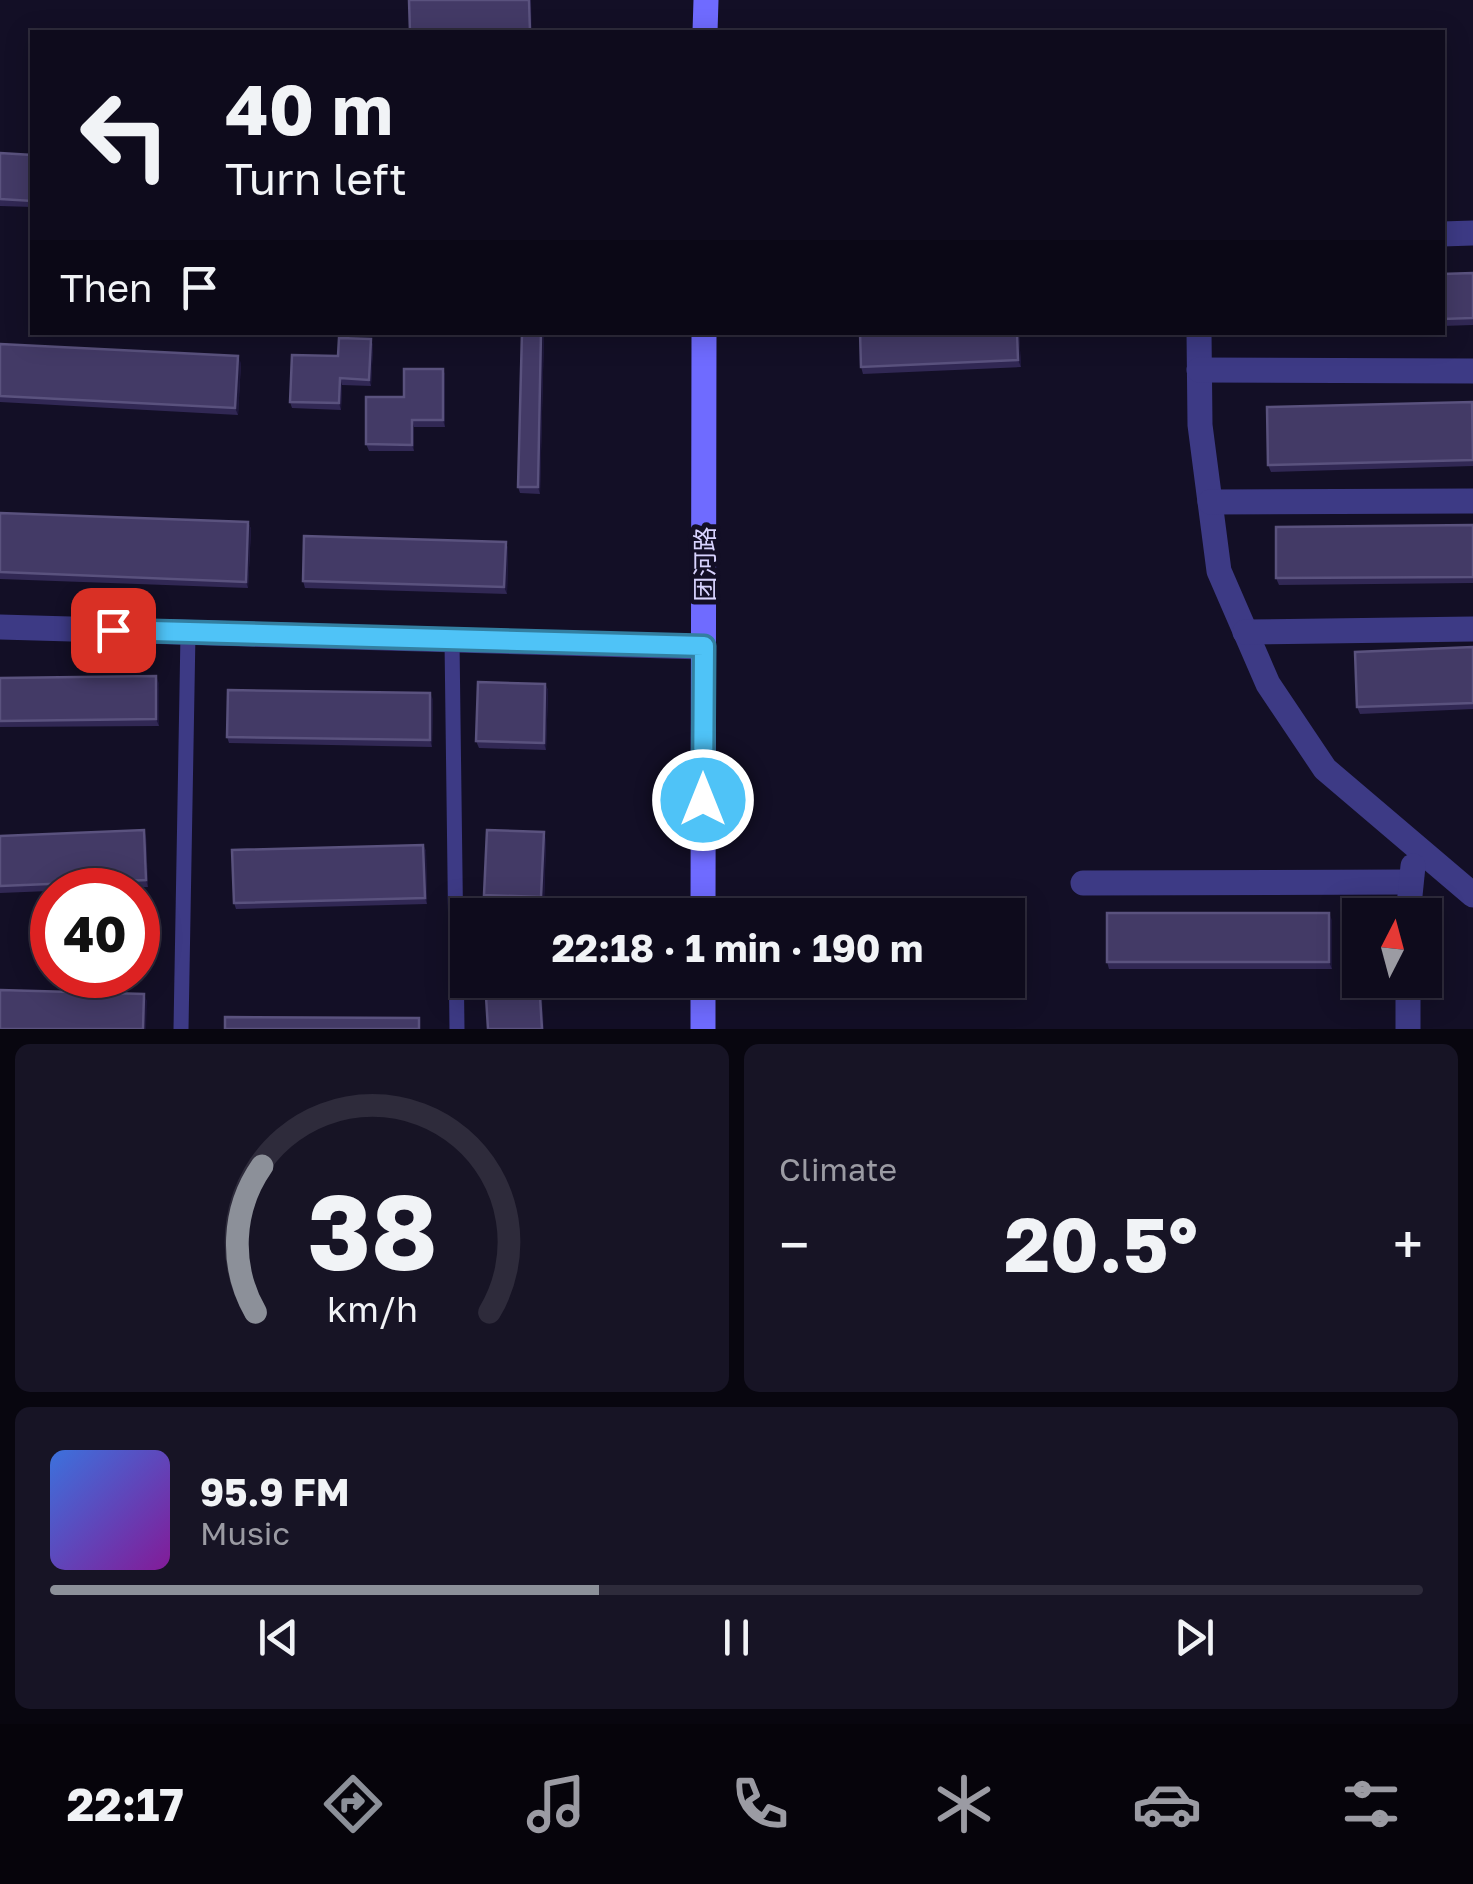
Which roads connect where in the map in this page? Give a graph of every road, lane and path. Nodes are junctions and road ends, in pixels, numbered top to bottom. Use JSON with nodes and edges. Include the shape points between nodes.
{"nodes":[{"id":1,"x":706,"y":0,"type":"edge"},
{"id":2,"x":705,"y":30,"type":"edge"},
{"id":3,"x":1473,"y":233,"type":"edge"},
{"id":4,"x":1445,"y":234,"type":"edge"},
{"id":5,"x":704,"y":335,"type":"edge"},
{"id":6,"x":1199,"y":335,"type":"edge"},
{"id":7,"x":1199,"y":370,"type":"junction"},
{"id":8,"x":1473,"y":371,"type":"edge"},
{"id":9,"x":1473,"y":501,"type":"edge"},
{"id":10,"x":1210,"y":502,"type":"junction"},
{"id":11,"x":0,"y":627,"type":"edge"},
{"id":12,"x":1473,"y":628,"type":"edge"},
{"id":13,"x":1246,"y":632,"type":"junction"},
{"id":14,"x":188,"y":633,"type":"junction"},
{"id":15,"x":452,"y":641,"type":"junction"},
{"id":16,"x":704,"y":646,"type":"junction"},
{"id":17,"x":1418,"y":850,"type":"junction"},
{"id":18,"x":1408,"y":882,"type":"junction"},
{"id":19,"x":1083,"y":884,"type":"dead end"},
{"id":20,"x":1473,"y":895,"type":"edge"},
{"id":21,"x":703,"y":898,"type":"edge"},
{"id":22,"x":1408,"y":898,"type":"edge"},
{"id":23,"x":703,"y":998,"type":"edge"},
{"id":24,"x":1408,"y":998,"type":"edge"},
{"id":25,"x":181,"y":1029,"type":"edge"},
{"id":26,"x":457,"y":1029,"type":"edge"},
{"id":27,"x":703,"y":1029,"type":"edge"},
{"id":28,"x":1408,"y":1029,"type":"edge"}],
"edges":[{"from":1,"to":2,"type":"street"},
{"from":3,"to":4,"type":"street"},
{"from":5,"to":16,"type":"street","name":"团河路"},
{"from":6,"to":7,"type":"street"},
{"from":7,"to":8,"type":"street"},
{"from":7,"to":10,"type":"street"},
{"from":9,"to":10,"type":"street"},
{"from":10,"to":13,"type":"street","via":[[1218,571]]},
{"from":11,"to":14,"type":"street"},
{"from":12,"to":13,"type":"street"},
{"from":13,"to":17,"type":"street","via":[[1268,684],[1325,769]]},
{"from":14,"to":15,"type":"street"},
{"from":14,"to":25,"type":"lane"},
{"from":15,"to":16,"type":"street"},
{"from":15,"to":26,"type":"lane"},
{"from":16,"to":21,"type":"street","name":"团河路"},
{"from":17,"to":18,"type":"street"},
{"from":17,"to":20,"type":"street"},
{"from":18,"to":19,"type":"street"},
{"from":18,"to":22,"type":"street"},
{"from":23,"to":27,"type":"street"},
{"from":24,"to":28,"type":"street"}]}
